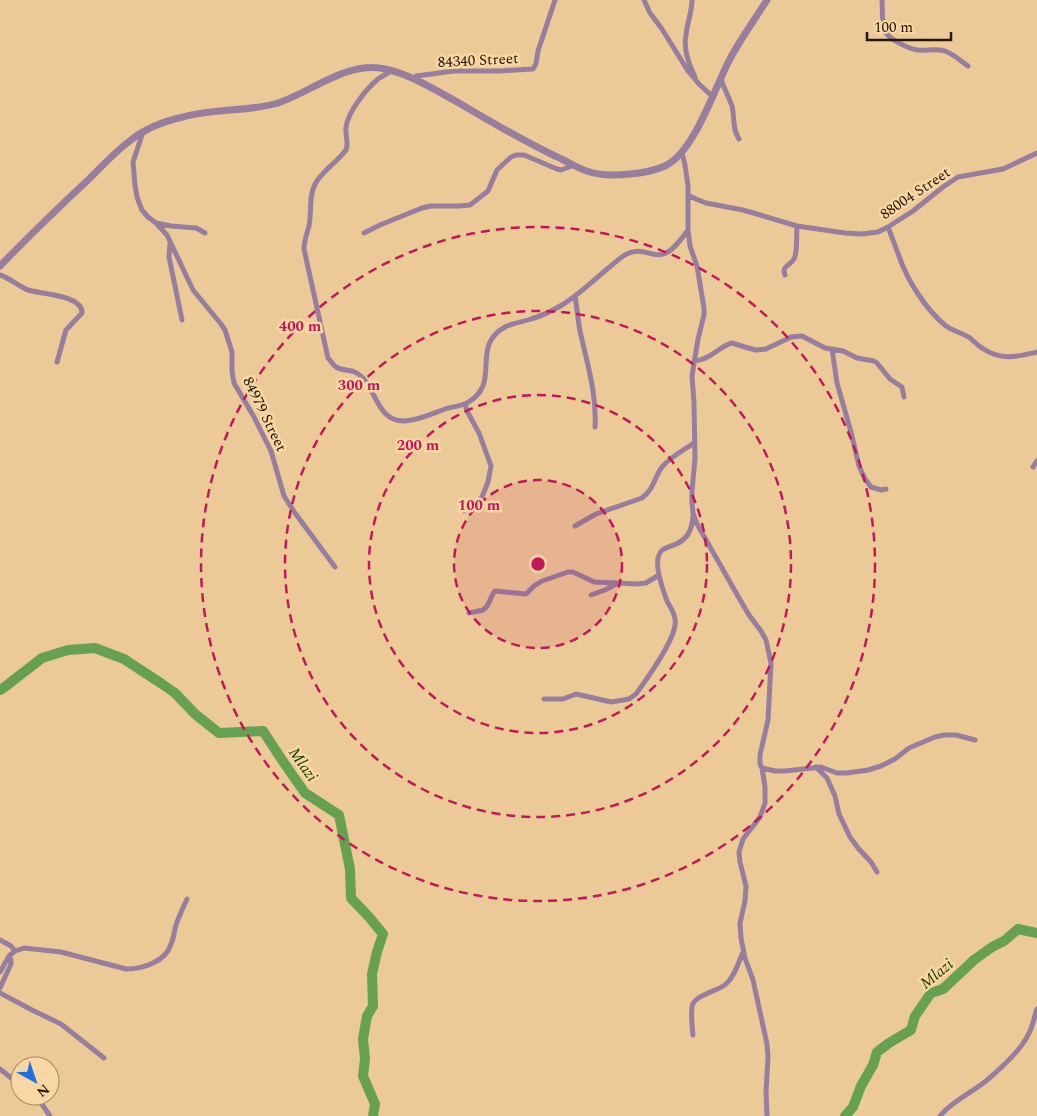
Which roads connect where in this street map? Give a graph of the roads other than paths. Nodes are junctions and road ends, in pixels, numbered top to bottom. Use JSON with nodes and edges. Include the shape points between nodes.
{"nodes":[{"id":1,"x":555,"y":0,"type":"edge"},
{"id":2,"x":644,"y":0,"type":"edge"},
{"id":3,"x":692,"y":0,"type":"edge"},
{"id":4,"x":767,"y":0,"type":"edge"},
{"id":5,"x":882,"y":0,"type":"edge"},
{"id":6,"x":968,"y":66,"type":"dead end"},
{"id":7,"x":392,"y":71,"type":"junction"},
{"id":8,"x":412,"y":79,"type":"junction"},
{"id":9,"x":720,"y":80,"type":"junction"},
{"id":10,"x":699,"y":84,"type":"junction"},
{"id":11,"x":712,"y":96,"type":"junction"},
{"id":12,"x":144,"y":132,"type":"junction"},
{"id":13,"x":739,"y":139,"type":"dead end"},
{"id":14,"x":682,"y":153,"type":"junction"},
{"id":15,"x":1037,"y":153,"type":"edge"},
{"id":16,"x":574,"y":165,"type":"junction"},
{"id":17,"x":688,"y":195,"type":"junction"},
{"id":18,"x":156,"y":223,"type":"junction"},
{"id":19,"x":797,"y":226,"type":"junction"},
{"id":20,"x":888,"y":227,"type":"junction"},
{"id":21,"x":688,"y":230,"type":"junction"},
{"id":22,"x":364,"y":232,"type":"dead end"},
{"id":23,"x":205,"y":233,"type":"dead end"},
{"id":24,"x":170,"y":242,"type":"junction"},
{"id":25,"x":0,"y":266,"type":"edge"},
{"id":26,"x":0,"y":274,"type":"edge"},
{"id":27,"x":785,"y":276,"type":"dead end"},
{"id":28,"x":575,"y":296,"type":"junction"},
{"id":29,"x":182,"y":320,"type":"dead end"},
{"id":30,"x":832,"y":350,"type":"junction"},
{"id":31,"x":1037,"y":352,"type":"edge"},
{"id":32,"x":694,"y":360,"type":"junction"},
{"id":33,"x":57,"y":362,"type":"dead end"},
{"id":34,"x":904,"y":397,"type":"dead end"},
{"id":35,"x":465,"y":404,"type":"junction"},
{"id":36,"x":595,"y":427,"type":"dead end"},
{"id":37,"x":694,"y":443,"type":"junction"},
{"id":38,"x":1037,"y":461,"type":"edge"},
{"id":39,"x":1034,"y":467,"type":"dead end"},
{"id":40,"x":886,"y":489,"type":"dead end"},
{"id":41,"x":464,"y":511,"type":"dead end"},
{"id":42,"x":693,"y":513,"type":"junction"},
{"id":43,"x":575,"y":526,"type":"dead end"},
{"id":44,"x":335,"y":567,"type":"dead end"},
{"id":45,"x":659,"y":575,"type":"junction"},
{"id":46,"x":618,"y":583,"type":"junction"},
{"id":47,"x":591,"y":595,"type":"dead end"},
{"id":48,"x":469,"y":613,"type":"dead end"},
{"id":49,"x":544,"y":698,"type":"dead end"},
{"id":50,"x":975,"y":740,"type":"dead end"},
{"id":51,"x":816,"y":767,"type":"junction"},
{"id":52,"x":762,"y":768,"type":"junction"},
{"id":53,"x":877,"y":872,"type":"dead end"},
{"id":54,"x":187,"y":899,"type":"dead end"},
{"id":55,"x":0,"y":940,"type":"edge"},
{"id":56,"x":15,"y":951,"type":"junction"},
{"id":57,"x":743,"y":952,"type":"junction"},
{"id":58,"x":9,"y":956,"type":"junction"},
{"id":59,"x":0,"y":972,"type":"edge"},
{"id":60,"x":0,"y":988,"type":"edge"},
{"id":61,"x":0,"y":993,"type":"edge"},
{"id":62,"x":1037,"y":1009,"type":"edge"},
{"id":63,"x":693,"y":1035,"type":"dead end"},
{"id":64,"x":104,"y":1058,"type":"dead end"},
{"id":65,"x":0,"y":1069,"type":"edge"},
{"id":66,"x":10,"y":1077,"type":"edge"},
{"id":67,"x":766,"y":1116,"type":"edge"},
{"id":68,"x":940,"y":1116,"type":"edge"}],
"edges":[{"from":1,"to":8,"type":"street","name":"84340 Street","via":[[533,69],[454,71]]},
{"from":2,"to":10,"type":"street","via":[[678,57]]},
{"from":3,"to":10,"type":"street","via":[[686,48]]},
{"from":4,"to":9,"type":"street"},
{"from":5,"to":6,"type":"street","via":[[884,31],[890,38],[914,50],[945,51]]},
{"from":7,"to":8,"type":"street"},
{"from":7,"to":12,"type":"street","via":[[371,67],[356,69],[277,103],[200,113]]},
{"from":7,"to":35,"type":"street","via":[[378,79],[358,102],[347,120],[348,147],[311,192],[311,215],[304,249],[314,298],[328,358],[334,366],[355,371],[362,377],[389,418],[411,420]]},
{"from":8,"to":16,"type":"street"},
{"from":9,"to":11,"type":"street"},
{"from":9,"to":13,"type":"street","via":[[729,97]]},
{"from":10,"to":11,"type":"street"},
{"from":11,"to":14,"type":"street"},
{"from":12,"to":18,"type":"street","name":"84979 Street","via":[[133,170],[140,205]]},
{"from":12,"to":25,"type":"street","via":[[107,161]]},
{"from":14,"to":16,"type":"street","via":[[666,166],[636,173],[608,175]]},
{"from":14,"to":17,"type":"street"},
{"from":15,"to":20,"type":"street","name":"88004 Street","via":[[1003,169],[958,178]]},
{"from":16,"to":22,"type":"street","via":[[561,170],[524,154],[516,155],[497,170],[488,191],[470,205],[422,208]]},
{"from":17,"to":19,"type":"street","name":"88004 Street","via":[[706,203]]},
{"from":17,"to":21,"type":"street"},
{"from":18,"to":23,"type":"street","via":[[196,228]]},
{"from":18,"to":24,"type":"street","name":"84979 Street"},
{"from":19,"to":20,"type":"street","name":"88004 Street","via":[[862,234]]},
{"from":19,"to":27,"type":"street","via":[[796,251],[784,270]]},
{"from":20,"to":31,"type":"street","via":[[899,257],[923,302],[944,324],[983,349],[1003,357]]},
{"from":21,"to":28,"type":"street","via":[[664,254],[643,250],[627,254]]},
{"from":21,"to":32,"type":"street","via":[[704,308]]},
{"from":24,"to":29,"type":"street","via":[[168,257]]},
{"from":24,"to":44,"type":"street","name":"84979 Street","via":[[193,290],[225,330],[232,352],[234,383],[268,443],[284,496]]},
{"from":26,"to":33,"type":"street","via":[[28,290],[63,297],[83,310],[66,330]]},
{"from":28,"to":35,"type":"street","via":[[550,311],[505,327],[496,334],[486,350],[482,389]]},
{"from":28,"to":36,"type":"street","via":[[592,384]]},
{"from":30,"to":32,"type":"street","via":[[796,336],[756,350],[732,342],[707,358]]},
{"from":30,"to":34,"type":"street","via":[[874,361],[902,387]]},
{"from":30,"to":40,"type":"street","via":[[837,383],[859,466],[871,486]]},
{"from":32,"to":37,"type":"street"},
{"from":35,"to":41,"type":"street","via":[[491,466],[482,497]]},
{"from":37,"to":42,"type":"street"},
{"from":37,"to":43,"type":"street","via":[[667,462],[642,498],[596,514]]},
{"from":38,"to":39,"type":"street"},
{"from":42,"to":45,"type":"street","via":[[692,529],[688,534],[659,554]]},
{"from":42,"to":52,"type":"street","via":[[769,649],[770,701],[760,755]]},
{"from":45,"to":46,"type":"street","via":[[646,583]]},
{"from":45,"to":49,"type":"street","via":[[676,623],[666,648],[636,694],[629,699],[611,702],[576,694],[563,699]]},
{"from":46,"to":47,"type":"street"},
{"from":46,"to":48,"type":"street","via":[[599,583],[573,572],[563,573],[538,583],[526,594],[495,591],[484,609]]},
{"from":50,"to":51,"type":"street","via":[[956,735],[935,737],[868,770],[840,774]]},
{"from":51,"to":52,"type":"street","via":[[786,771]]},
{"from":51,"to":53,"type":"street","via":[[827,778],[850,837]]},
{"from":52,"to":57,"type":"street","via":[[765,787],[763,811],[740,848],[746,886],[740,929]]},
{"from":54,"to":56,"type":"street","via":[[168,952],[142,967],[126,969],[61,952],[24,948]]},
{"from":55,"to":56,"type":"street"},
{"from":56,"to":58,"type":"street"},
{"from":57,"to":63,"type":"street","via":[[733,976],[725,985],[694,1001]]},
{"from":57,"to":67,"type":"street","via":[[768,1044]]},
{"from":58,"to":59,"type":"street"},
{"from":58,"to":60,"type":"street","via":[[11,964]]},
{"from":61,"to":64,"type":"street","via":[[61,1024]]},
{"from":62,"to":68,"type":"street","via":[[1028,1035],[1009,1059]]},
{"from":65,"to":66,"type":"street"}]}
